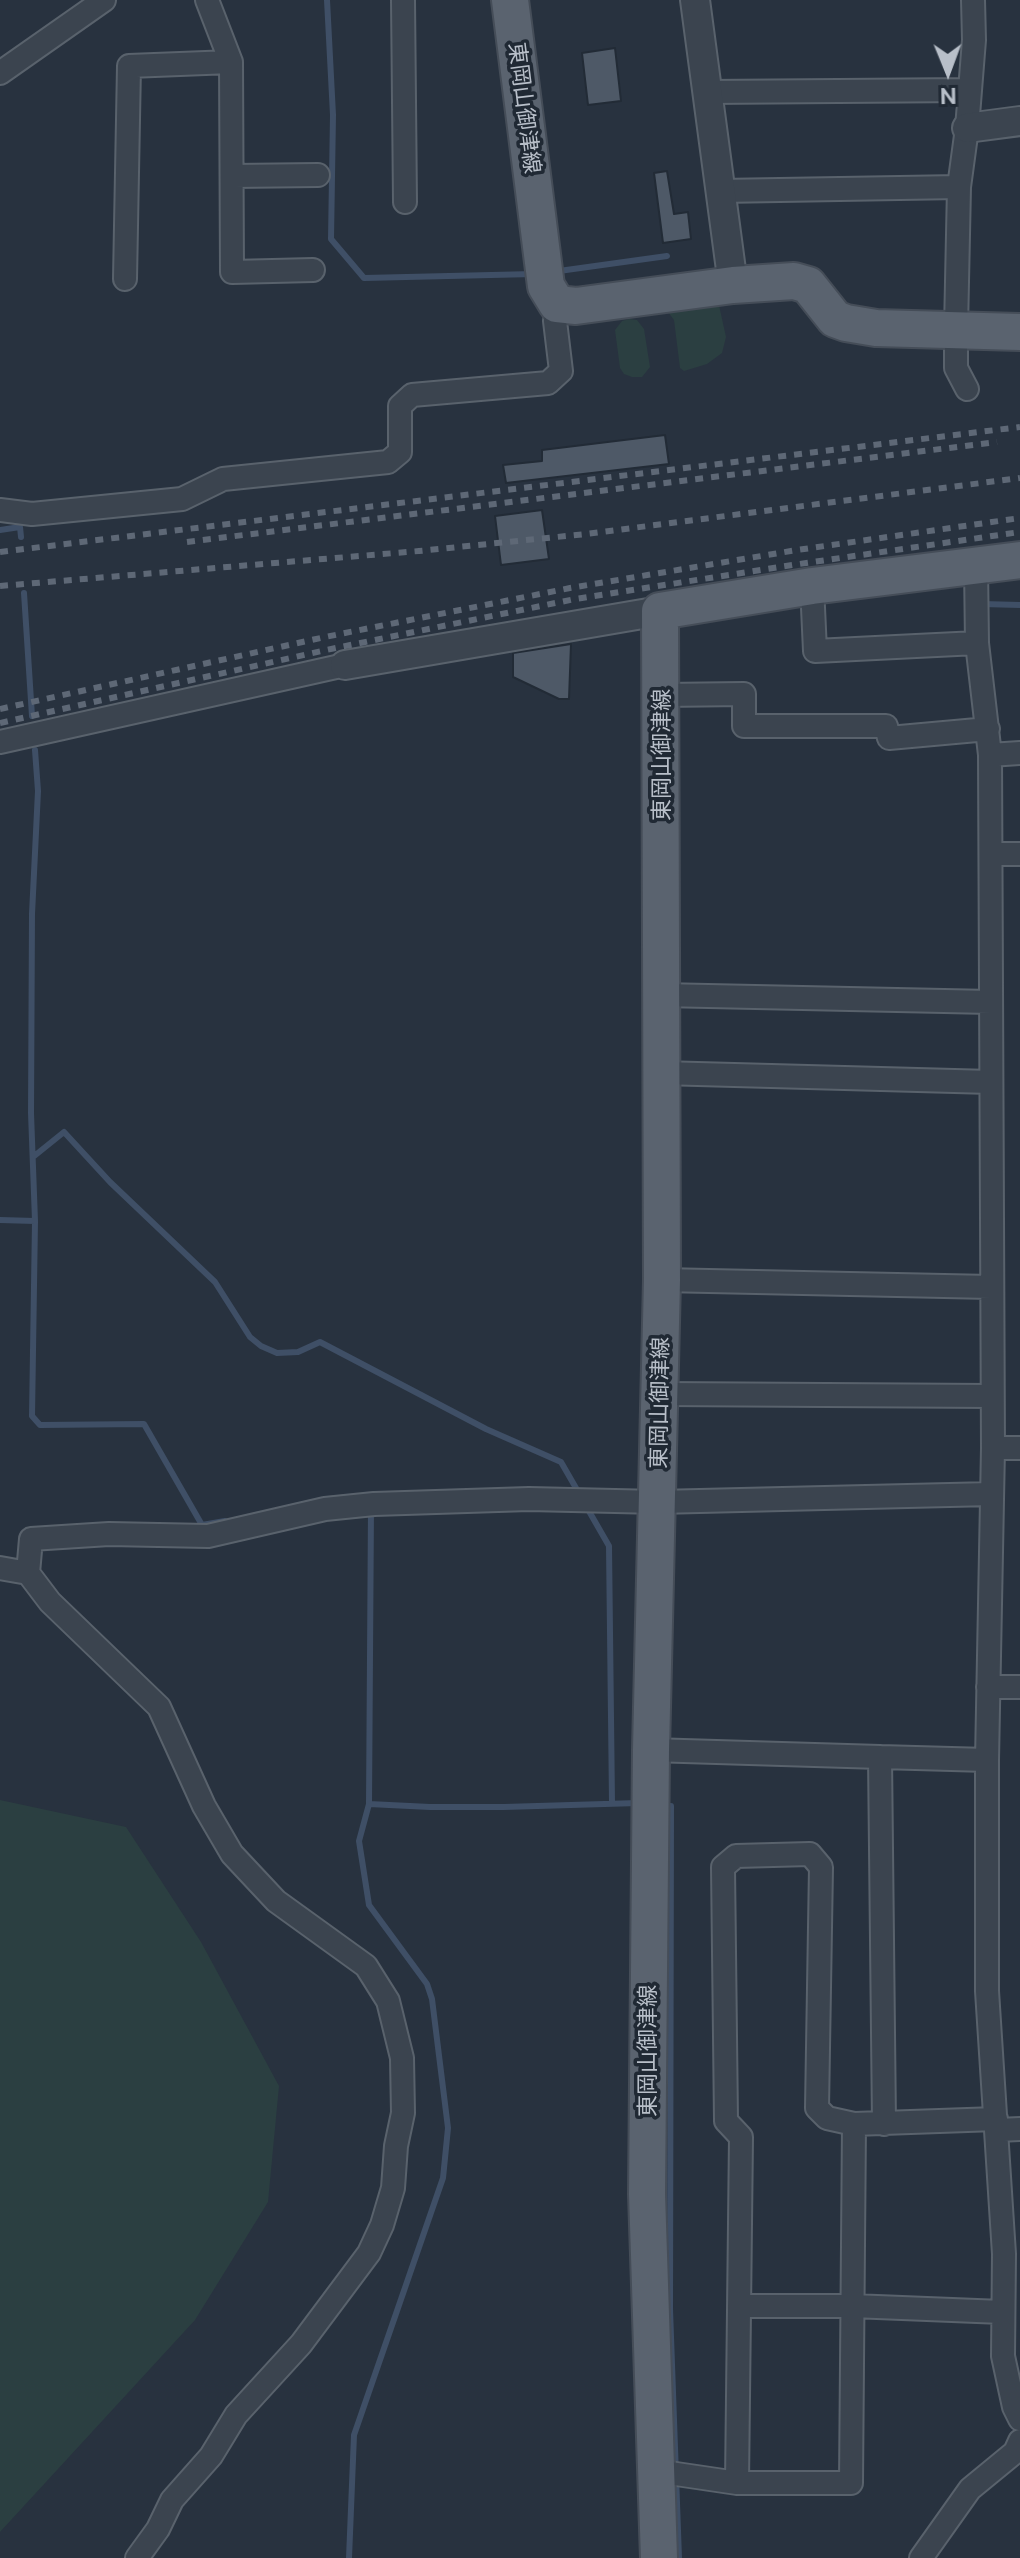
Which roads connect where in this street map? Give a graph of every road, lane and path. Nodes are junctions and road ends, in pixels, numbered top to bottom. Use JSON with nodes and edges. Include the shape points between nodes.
{"nodes":[{"id":1,"x":104,"y":0,"type":"edge"},
{"id":2,"x":207,"y":0,"type":"edge"},
{"id":3,"x":403,"y":0,"type":"edge"},
{"id":4,"x":510,"y":0,"type":"edge"},
{"id":5,"x":695,"y":0,"type":"edge"},
{"id":6,"x":973,"y":0,"type":"edge"},
{"id":7,"x":229,"y":56,"type":"junction"},
{"id":8,"x":0,"y":73,"type":"edge"},
{"id":9,"x":969,"y":90,"type":"junction"},
{"id":10,"x":707,"y":92,"type":"junction"},
{"id":11,"x":1020,"y":121,"type":"edge"},
{"id":12,"x":967,"y":128,"type":"junction"},
{"id":13,"x":318,"y":175,"type":"dead end"},
{"id":14,"x":233,"y":176,"type":"junction"},
{"id":15,"x":959,"y":187,"type":"junction"},
{"id":16,"x":720,"y":191,"type":"junction"},
{"id":17,"x":405,"y":202,"type":"dead end"},
{"id":18,"x":313,"y":270,"type":"dead end"},
{"id":19,"x":125,"y":279,"type":"dead end"},
{"id":20,"x":733,"y":285,"type":"junction"},
{"id":21,"x":557,"y":304,"type":"junction"},
{"id":22,"x":956,"y":329,"type":"junction"},
{"id":23,"x":1020,"y":332,"type":"edge"},
{"id":24,"x":967,"y":389,"type":"dead end"},
{"id":25,"x":0,"y":510,"type":"edge"},
{"id":26,"x":1020,"y":560,"type":"edge"},
{"id":27,"x":976,"y":566,"type":"junction"},
{"id":28,"x":812,"y":586,"type":"junction"},
{"id":29,"x":660,"y":611,"type":"junction"},
{"id":30,"x":977,"y":643,"type":"junction"},
{"id":31,"x":345,"y":665,"type":"joint"},
{"id":32,"x":662,"y":695,"type":"junction"},
{"id":33,"x":988,"y":729,"type":"junction"},
{"id":34,"x":0,"y":742,"type":"edge"},
{"id":35,"x":1020,"y":753,"type":"edge"},
{"id":36,"x":990,"y":755,"type":"junction"},
{"id":37,"x":991,"y":854,"type":"junction"},
{"id":38,"x":1020,"y":854,"type":"edge"},
{"id":39,"x":661,"y":995,"type":"junction"},
{"id":40,"x":991,"y":1002,"type":"junction"},
{"id":41,"x":661,"y":1073,"type":"junction"},
{"id":42,"x":991,"y":1082,"type":"junction"},
{"id":43,"x":662,"y":1280,"type":"junction"},
{"id":44,"x":991,"y":1287,"type":"junction"},
{"id":45,"x":661,"y":1394,"type":"junction"},
{"id":46,"x":991,"y":1396,"type":"junction"},
{"id":47,"x":993,"y":1448,"type":"junction"},
{"id":48,"x":1020,"y":1448,"type":"edge"},
{"id":49,"x":991,"y":1494,"type":"junction"},
{"id":50,"x":658,"y":1502,"type":"junction"},
{"id":51,"x":0,"y":1568,"type":"edge"},
{"id":52,"x":28,"y":1573,"type":"junction"},
{"id":53,"x":988,"y":1687,"type":"junction"},
{"id":54,"x":1020,"y":1687,"type":"edge"},
{"id":55,"x":651,"y":1750,"type":"junction"},
{"id":56,"x":880,"y":1757,"type":"junction"},
{"id":57,"x":987,"y":1760,"type":"junction"},
{"id":58,"x":854,"y":2124,"type":"junction"},
{"id":59,"x":884,"y":2124,"type":"junction"},
{"id":60,"x":1005,"y":2126,"type":"edge"},
{"id":61,"x":739,"y":2306,"type":"junction"},
{"id":62,"x":852,"y":2306,"type":"junction"},
{"id":63,"x":1002,"y":2312,"type":"junction"},
{"id":64,"x":1012,"y":2355,"type":"edge"},
{"id":65,"x":1020,"y":2419,"type":"edge"},
{"id":66,"x":1020,"y":2441,"type":"edge"},
{"id":67,"x":670,"y":2473,"type":"junction"},
{"id":68,"x":737,"y":2483,"type":"junction"},
{"id":69,"x":137,"y":2558,"type":"edge"},
{"id":70,"x":659,"y":2558,"type":"edge"},
{"id":71,"x":921,"y":2558,"type":"edge"}],
"edges":[{"from":1,"to":8,"type":"street"},
{"from":2,"to":7,"type":"street"},
{"from":3,"to":17,"type":"street"},
{"from":4,"to":21,"type":"main road","name":"東岡山御津線","via":[[546,286]]},
{"from":5,"to":10,"type":"street"},
{"from":6,"to":9,"type":"street"},
{"from":7,"to":14,"type":"street"},
{"from":7,"to":19,"type":"street","via":[[129,66]]},
{"from":9,"to":10,"type":"street"},
{"from":9,"to":12,"type":"street"},
{"from":10,"to":16,"type":"street"},
{"from":11,"to":12,"type":"street"},
{"from":12,"to":15,"type":"street"},
{"from":13,"to":14,"type":"street"},
{"from":14,"to":18,"type":"street","via":[[232,272]]},
{"from":15,"to":16,"type":"street"},
{"from":15,"to":22,"type":"street"},
{"from":16,"to":20,"type":"street"},
{"from":20,"to":21,"type":"main road","via":[[576,306]]},
{"from":20,"to":22,"type":"main road","via":[[794,281],[808,285],[835,319],[846,323]]},
{"from":21,"to":25,"type":"street","via":[[561,371],[548,383],[412,395],[400,406],[400,452],[388,462],[223,479],[168,501],[32,514]]},
{"from":22,"to":23,"type":"main road"},
{"from":22,"to":24,"type":"street","via":[[956,368]]},
{"from":26,"to":27,"type":"main road"},
{"from":27,"to":28,"type":"main road"},
{"from":27,"to":30,"type":"street"},
{"from":28,"to":29,"type":"main road"},
{"from":28,"to":30,"type":"street","via":[[815,651]]},
{"from":29,"to":31,"type":"street"},
{"from":29,"to":32,"type":"main road","name":"東岡山御津線"},
{"from":30,"to":33,"type":"street"},
{"from":31,"to":34,"type":"street"},
{"from":32,"to":33,"type":"street","via":[[744,694],[744,726],[886,726],[889,738]]},
{"from":32,"to":39,"type":"main road","name":"東岡山御津線"},
{"from":33,"to":36,"type":"street"},
{"from":35,"to":36,"type":"street"},
{"from":36,"to":37,"type":"street"},
{"from":37,"to":38,"type":"street"},
{"from":37,"to":40,"type":"street"},
{"from":39,"to":40,"type":"street"},
{"from":39,"to":41,"type":"main road","name":"東岡山御津線"},
{"from":40,"to":42,"type":"street"},
{"from":41,"to":42,"type":"street"},
{"from":41,"to":43,"type":"main road","name":"東岡山御津線"},
{"from":42,"to":44,"type":"street"},
{"from":43,"to":44,"type":"street"},
{"from":43,"to":45,"type":"main road","name":"東岡山御津線"},
{"from":44,"to":46,"type":"street"},
{"from":45,"to":46,"type":"street"},
{"from":45,"to":50,"type":"main road","name":"東岡山御津線"},
{"from":46,"to":47,"type":"street"},
{"from":47,"to":48,"type":"street"},
{"from":47,"to":49,"type":"street"},
{"from":49,"to":50,"type":"street"},
{"from":49,"to":53,"type":"street"},
{"from":50,"to":52,"type":"street","via":[[368,1504],[208,1536],[31,1539]]},
{"from":50,"to":55,"type":"main road","name":"東岡山御津線"},
{"from":51,"to":52,"type":"street"},
{"from":52,"to":69,"type":"street","via":[[50,1602],[159,1707],[232,1854],[276,1901],[366,1966],[388,2001],[402,2058],[403,2113],[393,2188],[369,2253],[301,2344],[236,2415],[211,2456],[172,2500]]},
{"from":53,"to":54,"type":"street"},
{"from":53,"to":57,"type":"street"},
{"from":55,"to":56,"type":"street"},
{"from":55,"to":67,"type":"main road","name":"東岡山御津線","via":[[647,2194]]},
{"from":56,"to":57,"type":"street"},
{"from":56,"to":59,"type":"street"},
{"from":57,"to":60,"type":"street","via":[[987,1991]]},
{"from":58,"to":59,"type":"street"},
{"from":58,"to":61,"type":"street","via":[[827,2118],[817,2108],[821,1867],[810,1854],[736,1856],[723,1867],[726,2121],[741,2137]]},
{"from":58,"to":62,"type":"street"},
{"from":59,"to":60,"type":"street"},
{"from":60,"to":63,"type":"street"},
{"from":61,"to":62,"type":"street"},
{"from":61,"to":68,"type":"street"},
{"from":62,"to":63,"type":"street"},
{"from":62,"to":68,"type":"street","via":[[851,2483]]},
{"from":63,"to":64,"type":"street"},
{"from":64,"to":65,"type":"street","via":[[1014,2407]]},
{"from":66,"to":71,"type":"street","via":[[1015,2452],[970,2489]]},
{"from":67,"to":68,"type":"street"},
{"from":67,"to":70,"type":"main road","name":"東岡山御津線"}]}
